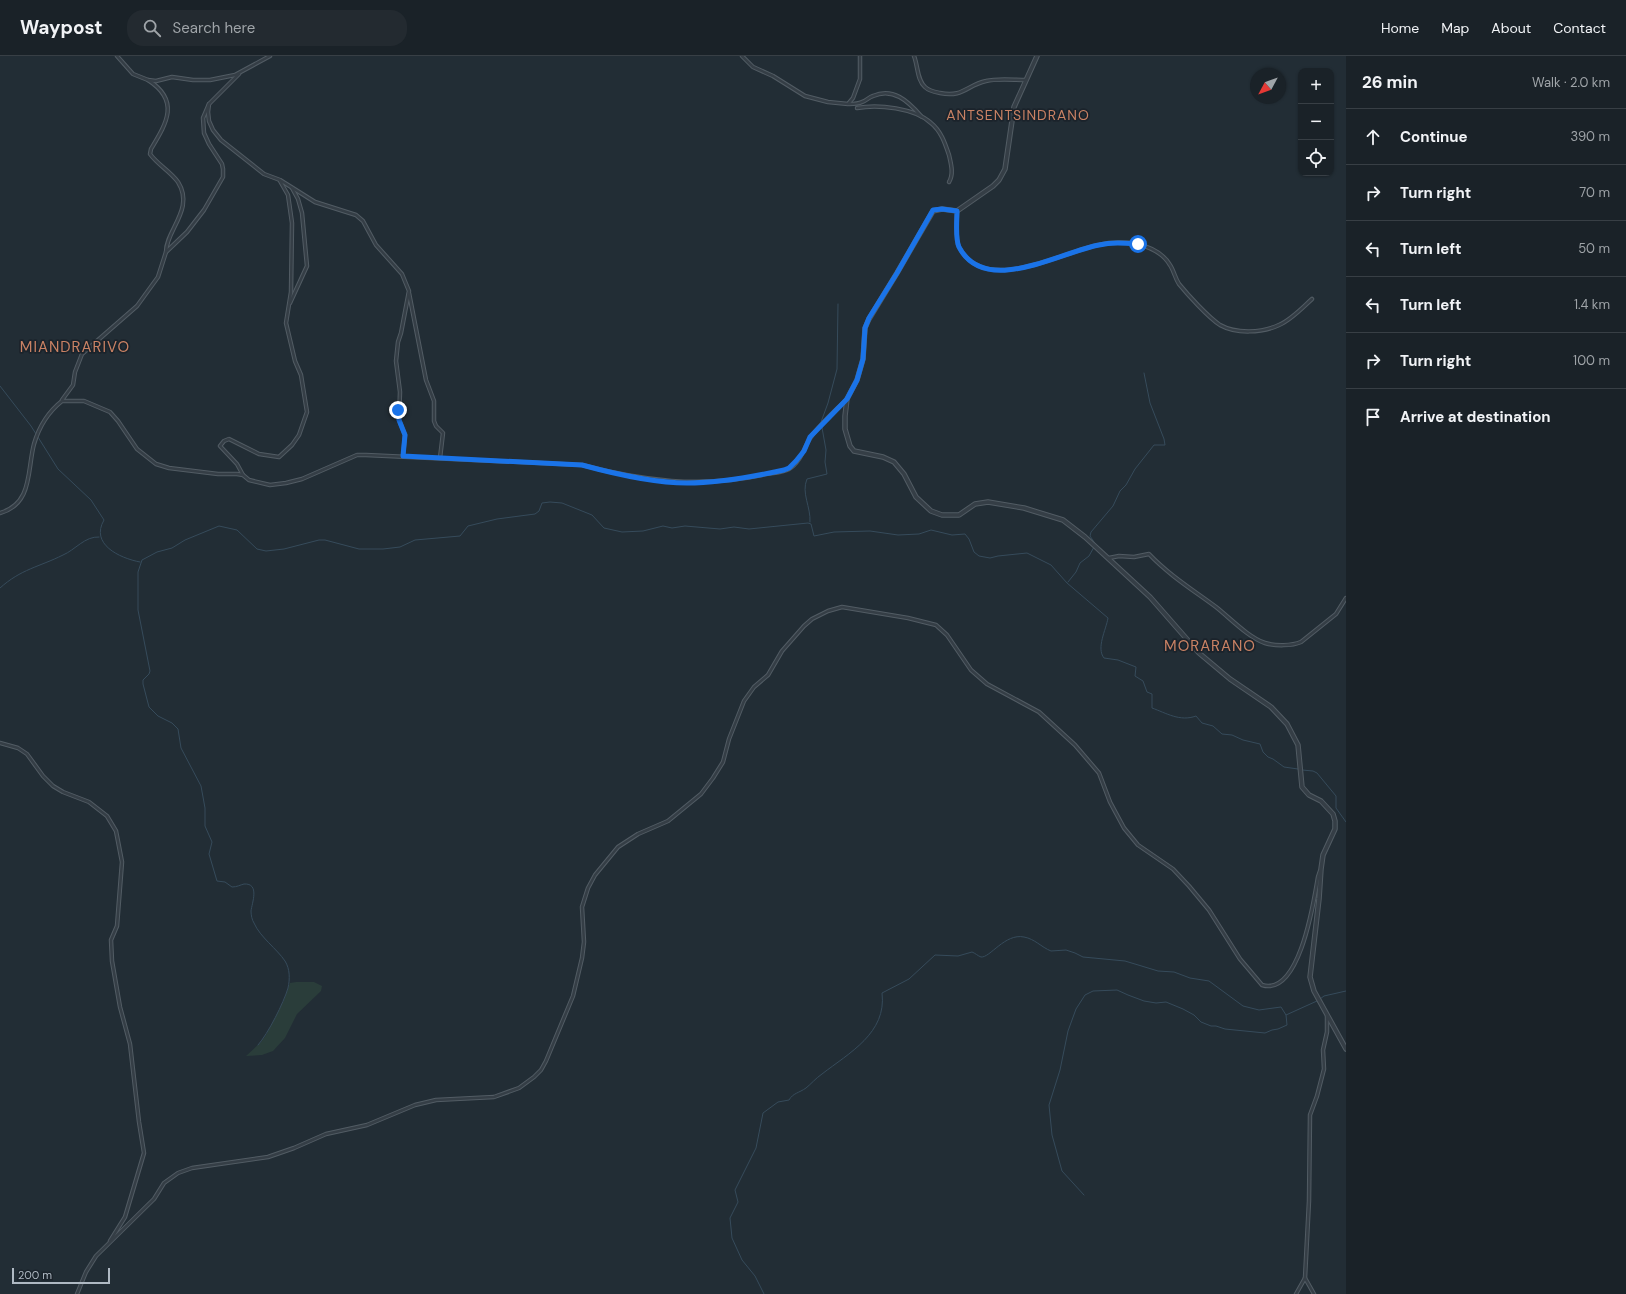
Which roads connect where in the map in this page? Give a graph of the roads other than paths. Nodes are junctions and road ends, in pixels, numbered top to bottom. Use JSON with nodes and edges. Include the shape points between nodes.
{"nodes":[{"id":1,"x":117,"y":56,"type":"edge"},
{"id":2,"x":270,"y":56,"type":"edge"},
{"id":3,"x":742,"y":56,"type":"edge"},
{"id":4,"x":860,"y":56,"type":"edge"},
{"id":5,"x":914,"y":56,"type":"edge"},
{"id":6,"x":1037,"y":56,"type":"edge"},
{"id":7,"x":239,"y":74,"type":"junction"},
{"id":8,"x":148,"y":80,"type":"junction"},
{"id":9,"x":1026,"y":80,"type":"junction"},
{"id":10,"x":209,"y":104,"type":"junction"},
{"id":11,"x":848,"y":104,"type":"junction"},
{"id":12,"x":857,"y":108,"type":"dead end"},
{"id":13,"x":922,"y":116,"type":"junction"},
{"id":14,"x":280,"y":180,"type":"junction"},
{"id":15,"x":949,"y":182,"type":"dead end"},
{"id":16,"x":291,"y":186,"type":"junction"},
{"id":17,"x":957,"y":211,"type":"junction"},
{"id":18,"x":166,"y":252,"type":"junction"},
{"id":19,"x":409,"y":291,"type":"junction"},
{"id":20,"x":1312,"y":299,"type":"dead end"},
{"id":21,"x":288,"y":307,"type":"junction"},
{"id":22,"x":847,"y":399,"type":"junction"},
{"id":23,"x":62,"y":401,"type":"junction"},
{"id":24,"x":403,"y":456,"type":"junction"},
{"id":25,"x":440,"y":458,"type":"junction"},
{"id":26,"x":243,"y":475,"type":"junction"},
{"id":27,"x":0,"y":513,"type":"edge"},
{"id":28,"x":1107,"y":558,"type":"junction"},
{"id":29,"x":1346,"y":598,"type":"edge"},
{"id":30,"x":0,"y":743,"type":"edge"},
{"id":31,"x":1321,"y":869,"type":"junction"},
{"id":32,"x":1327,"y":1016,"type":"junction"},
{"id":33,"x":1346,"y":1049,"type":"edge"},
{"id":34,"x":108,"y":1243,"type":"junction"},
{"id":35,"x":1305,"y":1278,"type":"junction"},
{"id":36,"x":77,"y":1294,"type":"edge"},
{"id":37,"x":1296,"y":1294,"type":"edge"},
{"id":38,"x":1314,"y":1294,"type":"edge"}],
"edges":[{"from":1,"to":8,"type":"street","via":[[133,74]]},
{"from":2,"to":7,"type":"street"},
{"from":3,"to":11,"type":"street","via":[[753,67],[774,76],[805,96]]},
{"from":4,"to":11,"type":"street","via":[[860,80]]},
{"from":5,"to":9,"type":"street","via":[[919,78],[925,87],[947,94],[959,93],[986,81]]},
{"from":6,"to":9,"type":"street"},
{"from":7,"to":8,"type":"street","via":[[210,80],[172,77]]},
{"from":7,"to":10,"type":"street"},
{"from":8,"to":18,"type":"street","via":[[161,90],[167,101],[166,123],[150,154],[178,183],[183,194],[183,205]]},
{"from":9,"to":17,"type":"street","via":[[1014,107],[1005,170],[993,186]]},
{"from":10,"to":14,"type":"street","via":[[209,121],[221,140],[264,174]]},
{"from":10,"to":18,"type":"street","via":[[203,118],[204,133],[222,164],[223,177],[188,232]]},
{"from":11,"to":13,"type":"street","via":[[861,102],[884,92],[892,93],[902,98]]},
{"from":12,"to":13,"type":"street","via":[[891,107]]},
{"from":13,"to":15,"type":"street","via":[[938,130],[945,143],[951,165],[952,178]]},
{"from":14,"to":16,"type":"street"},
{"from":14,"to":21,"type":"street","via":[[288,195],[292,223],[291,292]]},
{"from":16,"to":19,"type":"street","via":[[315,202],[356,215],[363,221],[376,245],[402,274]]},
{"from":16,"to":21,"type":"street","via":[[302,213],[307,266]]},
{"from":17,"to":20,"type":"street","via":[[958,246],[969,260],[979,267],[1002,271],[1097,245],[1116,242],[1138,244],[1161,254],[1183,288],[1220,325],[1246,332],[1280,325]]},
{"from":17,"to":22,"type":"street","via":[[933,210],[869,318],[865,328],[863,359],[857,380]]},
{"from":18,"to":23,"type":"street","via":[[158,277],[137,306],[82,354],[73,385]]},
{"from":19,"to":24,"type":"street","via":[[396,361],[400,392],[399,420],[405,435]]},
{"from":19,"to":25,"type":"street","via":[[426,380],[434,401],[434,422],[443,433]]},
{"from":21,"to":26,"type":"street","via":[[286,323],[301,375],[307,412],[299,435],[280,457],[259,454],[229,439],[224,441],[220,446],[237,464]]},
{"from":22,"to":25,"type":"street","via":[[810,437],[804,451],[789,468],[726,481],[686,483],[610,473],[582,465]]},
{"from":22,"to":28,"type":"street","via":[[845,429],[850,446],[854,451],[894,462],[904,474],[916,497],[931,511],[942,516],[959,514],[975,504],[988,502],[1024,508],[1063,520]]},
{"from":23,"to":26,"type":"street","via":[[84,401],[110,412],[137,449],[156,464],[169,468]]},
{"from":23,"to":27,"type":"street","via":[[52,409],[37,434],[30,477],[22,497],[14,506]]},
{"from":24,"to":25,"type":"street"},
{"from":24,"to":26,"type":"street","via":[[357,455],[302,479],[286,483],[270,484],[250,480]]},
{"from":28,"to":29,"type":"street","via":[[1149,554],[1184,585],[1258,640],[1270,644],[1301,642],[1336,614]]},
{"from":28,"to":31,"type":"street","via":[[1150,597],[1199,653],[1270,707],[1287,724],[1295,738],[1302,787],[1333,814],[1335,821],[1335,829],[1323,855]]},
{"from":30,"to":34,"type":"street","via":[[18,748],[27,754],[53,786],[89,802],[107,816],[118,838],[122,862],[117,926],[112,940],[112,961],[130,1044],[144,1153],[125,1217]]},
{"from":31,"to":32,"type":"street","via":[[1310,978]]},
{"from":31,"to":34,"type":"street","via":[[1311,917],[1299,954],[1282,981],[1268,986],[1262,985],[1189,886],[1173,869],[1138,845],[1124,828],[1099,773],[1075,745],[1038,712],[987,684],[971,670],[936,625],[842,607],[828,611],[804,626],[782,651],[768,675],[754,687],[744,701],[723,762],[701,794],[668,821],[638,834],[618,847],[595,875],[582,907],[584,942],[573,996],[546,1061],[534,1077],[518,1088],[494,1097],[436,1100],[415,1105],[367,1125],[326,1134],[268,1157],[192,1168],[178,1173],[164,1183],[154,1199]]},
{"from":32,"to":33,"type":"street"},
{"from":32,"to":35,"type":"street","via":[[1323,1050],[1324,1069],[1310,1115],[1310,1201]]},
{"from":34,"to":36,"type":"street","via":[[86,1272]]},
{"from":35,"to":37,"type":"street"},
{"from":35,"to":38,"type":"street"}]}
